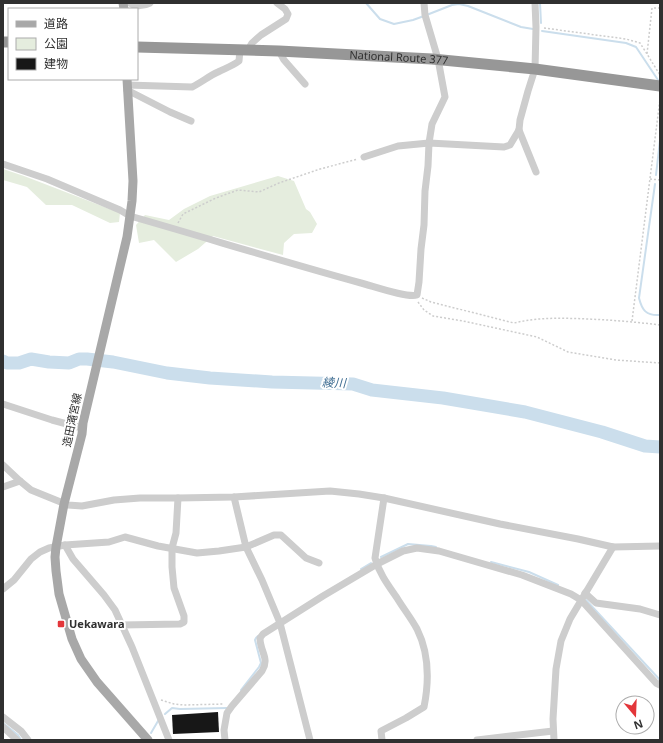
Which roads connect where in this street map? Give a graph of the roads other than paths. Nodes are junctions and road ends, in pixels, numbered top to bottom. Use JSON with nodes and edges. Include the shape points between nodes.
{"nodes":[{"id":1,"x":130,"y":3,"type":"edge"},
{"id":2,"x":150,"y":3,"type":"edge"},
{"id":3,"x":278,"y":3,"type":"edge"},
{"id":4,"x":424,"y":3,"type":"edge"},
{"id":5,"x":535,"y":3,"type":"edge"},
{"id":6,"x":138,"y":47,"type":"edge"},
{"id":7,"x":244,"y":50,"type":"junction"},
{"id":8,"x":279,"y":51,"type":"junction"},
{"id":9,"x":438,"y":59,"type":"junction"},
{"id":10,"x":535,"y":69,"type":"junction"},
{"id":11,"x":306,"y":84,"type":"dead end"},
{"id":12,"x":127,"y":85,"type":"edge"},
{"id":13,"x":660,"y":86,"type":"edge"},
{"id":14,"x":191,"y":121,"type":"dead end"},
{"id":15,"x":519,"y":130,"type":"junction"},
{"id":16,"x":429,"y":143,"type":"junction"},
{"id":17,"x":364,"y":158,"type":"road end"},
{"id":18,"x":3,"y":164,"type":"edge"},
{"id":19,"x":536,"y":172,"type":"dead end"},
{"id":20,"x":130,"y":216,"type":"junction"},
{"id":21,"x":3,"y":404,"type":"edge"},
{"id":22,"x":82,"y":428,"type":"junction"},
{"id":23,"x":3,"y":465,"type":"edge"},
{"id":24,"x":20,"y":481,"type":"junction"},
{"id":25,"x":3,"y":487,"type":"edge"},
{"id":26,"x":234,"y":497,"type":"junction"},
{"id":27,"x":178,"y":498,"type":"junction"},
{"id":28,"x":384,"y":498,"type":"junction"},
{"id":29,"x":64,"y":504,"type":"junction"},
{"id":30,"x":61,"y":546,"type":"junction"},
{"id":31,"x":660,"y":546,"type":"edge"},
{"id":32,"x":246,"y":547,"type":"junction"},
{"id":33,"x":613,"y":547,"type":"junction"},
{"id":34,"x":172,"y":548,"type":"junction"},
{"id":35,"x":319,"y":563,"type":"dead end"},
{"id":36,"x":377,"y":564,"type":"junction"},
{"id":37,"x":3,"y":589,"type":"edge"},
{"id":38,"x":585,"y":593,"type":"junction"},
{"id":39,"x":581,"y":600,"type":"junction"},
{"id":40,"x":660,"y":615,"type":"edge"},
{"id":41,"x":280,"y":623,"type":"junction"},
{"id":42,"x":122,"y":625,"type":"junction"},
{"id":43,"x":660,"y":685,"type":"edge"},
{"id":44,"x":3,"y":717,"type":"edge"},
{"id":45,"x":3,"y":727,"type":"edge"},
{"id":46,"x":553,"y":731,"type":"junction"},
{"id":47,"x":17,"y":740,"type":"edge"},
{"id":48,"x":28,"y":740,"type":"edge"},
{"id":49,"x":148,"y":740,"type":"edge"},
{"id":50,"x":169,"y":740,"type":"edge"},
{"id":51,"x":225,"y":740,"type":"edge"},
{"id":52,"x":310,"y":740,"type":"edge"},
{"id":53,"x":382,"y":740,"type":"edge"},
{"id":54,"x":477,"y":740,"type":"edge"},
{"id":55,"x":554,"y":740,"type":"edge"}],
"edges":[{"from":1,"to":2,"type":"street"},
{"from":3,"to":7,"type":"street","via":[[288,14],[286,19]]},
{"from":4,"to":9,"type":"street"},
{"from":5,"to":10,"type":"street"},
{"from":6,"to":7,"type":"highway","name":"National Route 377"},
{"from":7,"to":8,"type":"highway","name":"National Route 377"},
{"from":7,"to":12,"type":"street","via":[[239,61],[192,87]]},
{"from":8,"to":9,"type":"highway","name":"National Route 377"},
{"from":8,"to":11,"type":"street"},
{"from":9,"to":10,"type":"highway","name":"National Route 377"},
{"from":9,"to":16,"type":"street","via":[[445,97],[432,124]]},
{"from":10,"to":13,"type":"highway","name":"National Route 377"},
{"from":10,"to":15,"type":"street"},
{"from":12,"to":14,"type":"street","via":[[170,112]]},
{"from":12,"to":20,"type":"main road","name":"造田滝宮線","via":[[133,181]]},
{"from":15,"to":16,"type":"street","via":[[510,145],[504,147]]},
{"from":15,"to":19,"type":"street"},
{"from":16,"to":17,"type":"street","via":[[398,146]]},
{"from":16,"to":20,"type":"street","via":[[419,282],[415,296],[350,280]]},
{"from":18,"to":20,"type":"street","via":[[47,179]]},
{"from":20,"to":22,"type":"main road","name":"造田滝宮線"},
{"from":21,"to":22,"type":"street"},
{"from":22,"to":29,"type":"main road","name":"造田滝宮線"},
{"from":23,"to":24,"type":"street"},
{"from":24,"to":25,"type":"street"},
{"from":24,"to":29,"type":"street","via":[[31,490]]},
{"from":26,"to":27,"type":"street"},
{"from":26,"to":28,"type":"street","via":[[330,491]]},
{"from":26,"to":32,"type":"street"},
{"from":27,"to":29,"type":"street","via":[[114,500],[82,506]]},
{"from":27,"to":34,"type":"street","via":[[176,533]]},
{"from":28,"to":33,"type":"street"},
{"from":28,"to":36,"type":"street","via":[[375,558]]},
{"from":29,"to":30,"type":"main road","name":"造田滝宮線"},
{"from":30,"to":34,"type":"street","via":[[109,542],[125,537]]},
{"from":30,"to":37,"type":"street","via":[[40,552]]},
{"from":30,"to":42,"type":"street","via":[[112,605]]},
{"from":30,"to":49,"type":"main road","name":"造田滝宮線","via":[[56,571],[59,594],[72,639],[81,659],[97,682]]},
{"from":31,"to":33,"type":"street"},
{"from":32,"to":34,"type":"street","via":[[197,553]]},
{"from":32,"to":35,"type":"street","via":[[274,535],[281,535],[306,558]]},
{"from":32,"to":41,"type":"street"},
{"from":33,"to":38,"type":"street"},
{"from":34,"to":42,"type":"street","via":[[174,588],[184,622]]},
{"from":36,"to":39,"type":"street","via":[[403,551],[417,548],[439,551],[522,575]]},
{"from":36,"to":41,"type":"street"},
{"from":36,"to":53,"type":"street","via":[[416,628],[422,642],[426,664],[424,707],[381,731]]},
{"from":38,"to":39,"type":"street"},
{"from":38,"to":40,"type":"street","via":[[596,603],[640,609]]},
{"from":39,"to":43,"type":"street"},
{"from":39,"to":46,"type":"street","via":[[561,641],[556,669]]},
{"from":41,"to":51,"type":"street","via":[[260,638],[266,666],[227,713]]},
{"from":41,"to":52,"type":"street"},
{"from":42,"to":50,"type":"street"},
{"from":44,"to":48,"type":"street"},
{"from":45,"to":47,"type":"street"},
{"from":46,"to":54,"type":"street"},
{"from":46,"to":55,"type":"street"}]}
